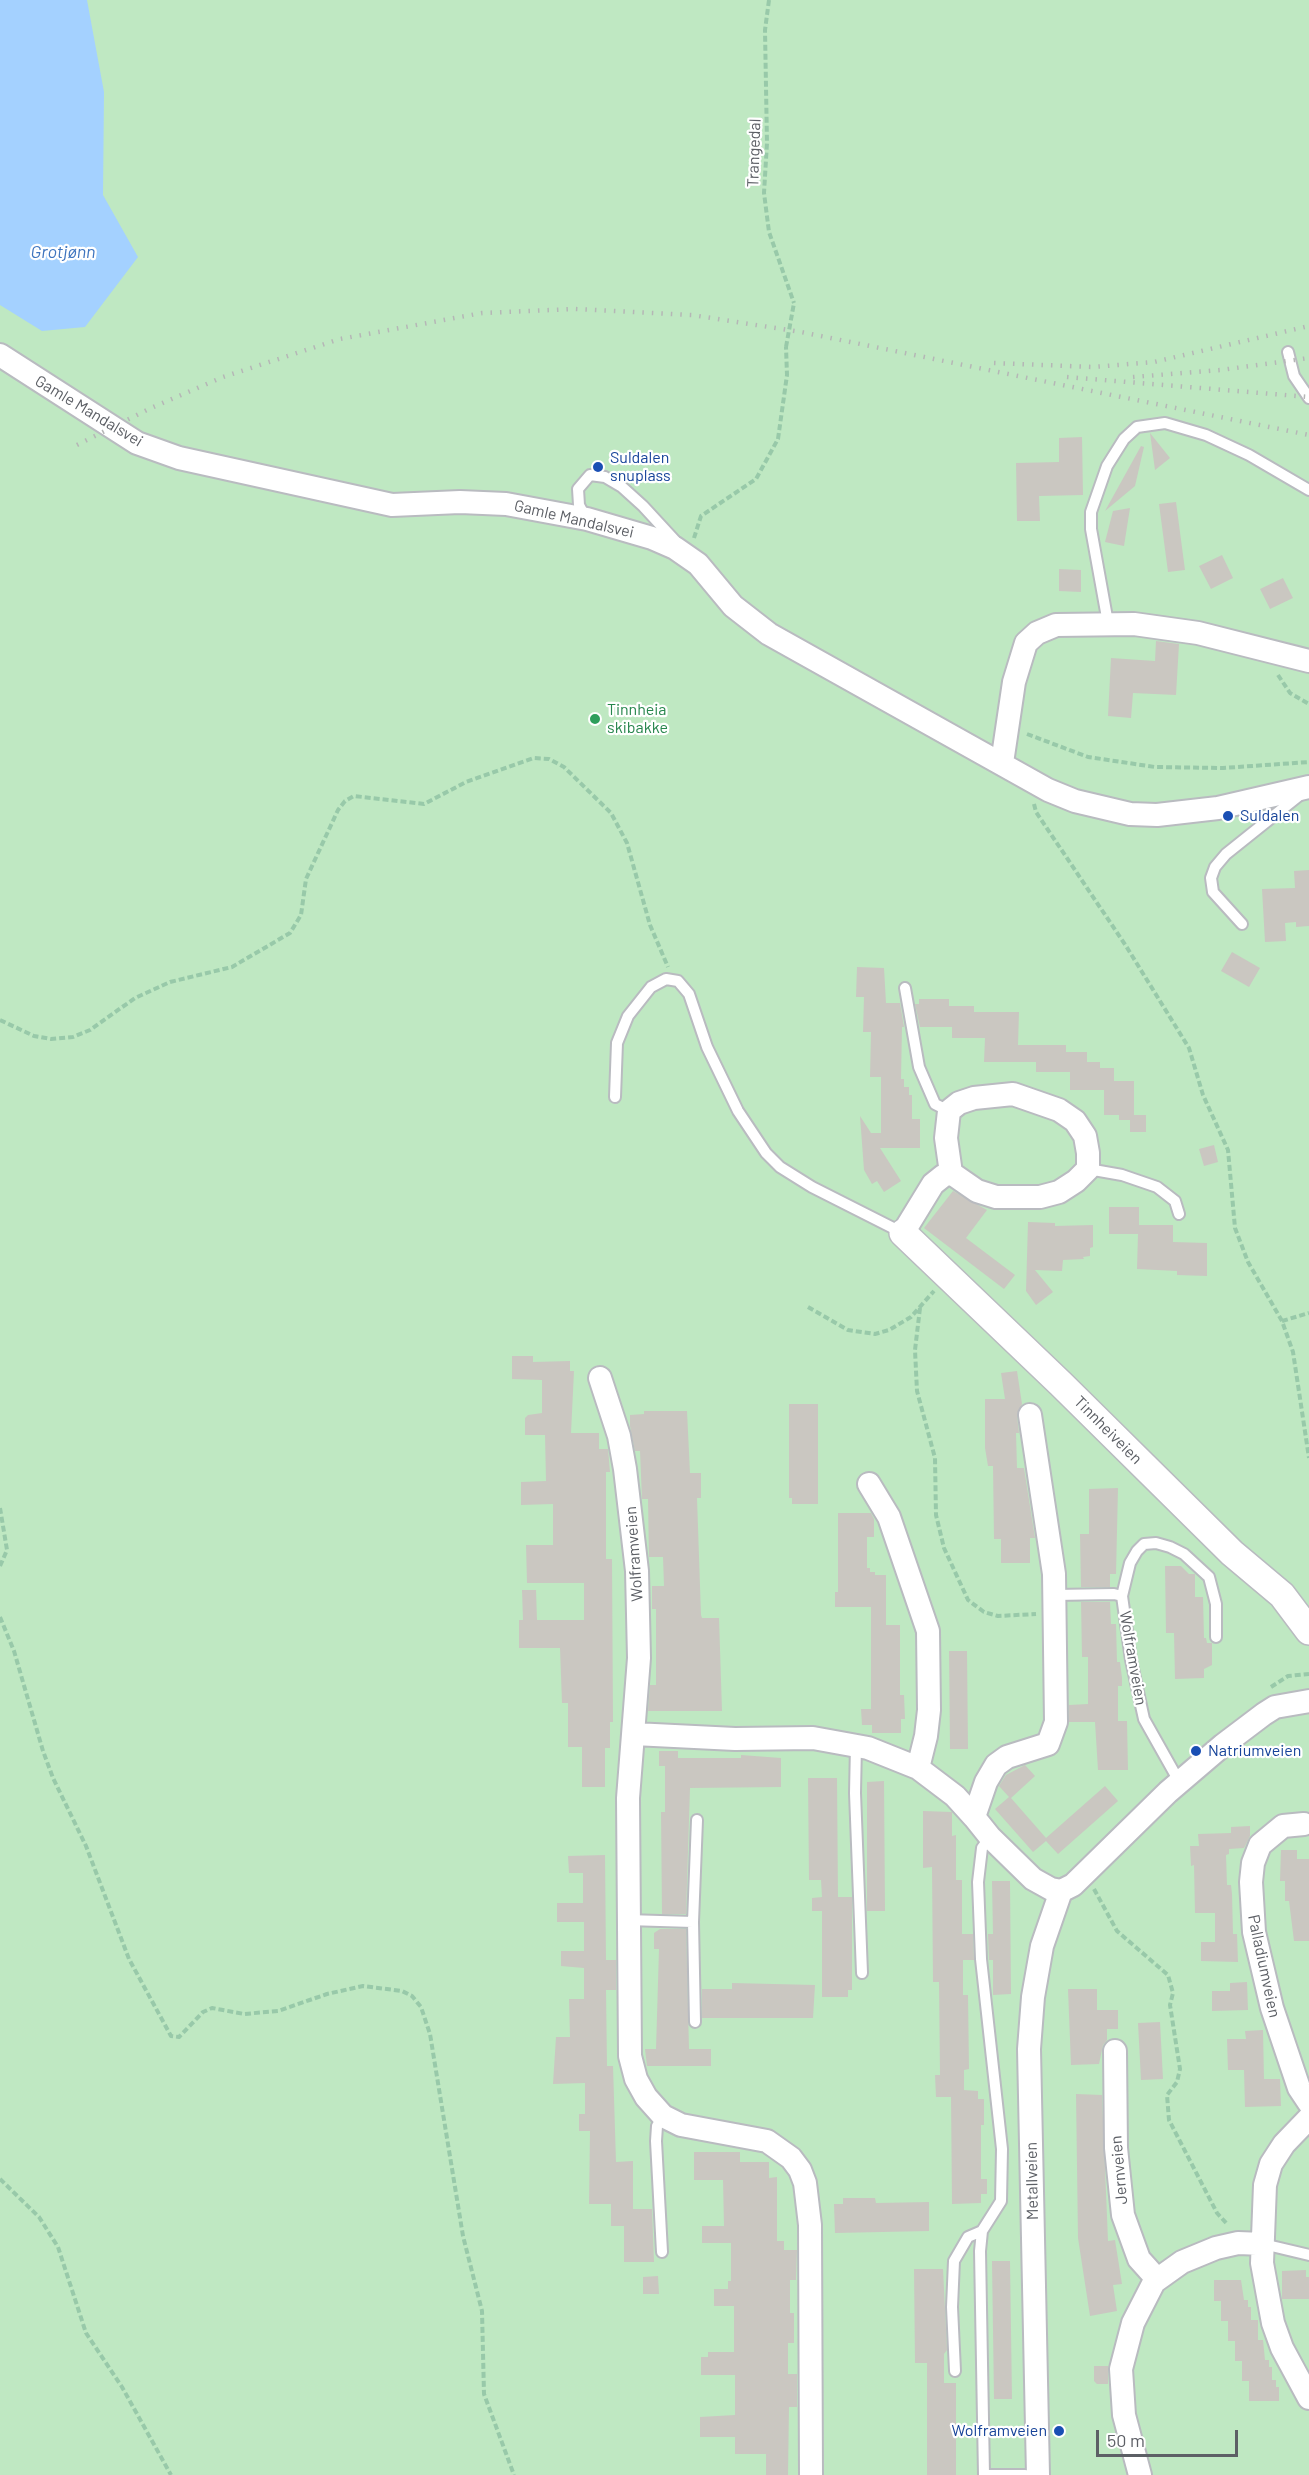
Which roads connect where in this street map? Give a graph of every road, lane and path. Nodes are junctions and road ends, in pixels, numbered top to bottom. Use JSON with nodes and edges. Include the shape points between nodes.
{"nodes":[{"id":1,"x":769,"y":0,"type":"edge"},
{"id":2,"x":1288,"y":352,"type":"dead end"},
{"id":3,"x":0,"y":355,"type":"edge"},
{"id":4,"x":1309,"y":398,"type":"edge"},
{"id":5,"x":1309,"y":490,"type":"edge"},
{"id":6,"x":587,"y":519,"type":"junction"},
{"id":7,"x":688,"y":556,"type":"junction"},
{"id":8,"x":1108,"y":623,"type":"junction"},
{"id":9,"x":1273,"y":651,"type":"junction"},
{"id":10,"x":1309,"y":661,"type":"edge"},
{"id":11,"x":1309,"y":704,"type":"edge"},
{"id":12,"x":1006,"y":723,"type":"junction"},
{"id":13,"x":1309,"y":762,"type":"edge"},
{"id":14,"x":1002,"y":763,"type":"junction"},
{"id":15,"x":1029,"y":779,"type":"junction"},
{"id":16,"x":1309,"y":787,"type":"edge"},
{"id":17,"x":1242,"y":924,"type":"dead end"},
{"id":18,"x":673,"y":979,"type":"junction"},
{"id":19,"x":905,"y":988,"type":"dead end"},
{"id":20,"x":0,"y":1020,"type":"edge"},
{"id":21,"x":615,"y":1097,"type":"dead end"},
{"id":22,"x":949,"y":1111,"type":"junction"},
{"id":23,"x":1088,"y":1169,"type":"junction"},
{"id":24,"x":951,"y":1173,"type":"junction"},
{"id":25,"x":1179,"y":1214,"type":"dead end"},
{"id":26,"x":903,"y":1233,"type":"junction"},
{"id":27,"x":946,"y":1276,"type":"junction"},
{"id":28,"x":808,"y":1306,"type":"dead end"},
{"id":29,"x":920,"y":1308,"type":"junction"},
{"id":30,"x":1309,"y":1313,"type":"edge"},
{"id":31,"x":1282,"y":1321,"type":"junction"},
{"id":32,"x":600,"y":1378,"type":"dead end"},
{"id":33,"x":1030,"y":1415,"type":"dead end"},
{"id":34,"x":1309,"y":1458,"type":"edge"},
{"id":35,"x":869,"y":1484,"type":"dead end"},
{"id":36,"x":0,"y":1508,"type":"edge"},
{"id":37,"x":0,"y":1566,"type":"edge"},
{"id":38,"x":1122,"y":1596,"type":"junction"},
{"id":39,"x":1055,"y":1604,"type":"junction"},
{"id":40,"x":0,"y":1617,"type":"edge"},
{"id":41,"x":1309,"y":1631,"type":"edge"},
{"id":42,"x":1216,"y":1637,"type":"dead end"},
{"id":43,"x":1309,"y":1674,"type":"edge"},
{"id":44,"x":1266,"y":1691,"type":"dead end"},
{"id":45,"x":1309,"y":1701,"type":"edge"},
{"id":46,"x":633,"y":1734,"type":"junction"},
{"id":47,"x":856,"y":1745,"type":"junction"},
{"id":48,"x":918,"y":1768,"type":"junction"},
{"id":49,"x":1180,"y":1783,"type":"junction"},
{"id":50,"x":974,"y":1817,"type":"junction"},
{"id":51,"x":698,"y":1820,"type":"dead end"},
{"id":52,"x":1307,"y":1826,"type":"edge"},
{"id":53,"x":990,"y":1837,"type":"junction"},
{"id":54,"x":1083,"y":1875,"type":"junction"},
{"id":55,"x":1062,"y":1891,"type":"junction"},
{"id":56,"x":627,"y":1920,"type":"junction"},
{"id":57,"x":693,"y":1922,"type":"junction"},
{"id":58,"x":862,"y":1973,"type":"dead end"},
{"id":59,"x":695,"y":2022,"type":"dead end"},
{"id":60,"x":1115,"y":2051,"type":"dead end"},
{"id":61,"x":1309,"y":2103,"type":"edge"},
{"id":62,"x":663,"y":2116,"type":"junction"},
{"id":63,"x":1309,"y":2118,"type":"edge"},
{"id":64,"x":0,"y":2179,"type":"edge"},
{"id":65,"x":982,"y":2231,"type":"junction"},
{"id":66,"x":1238,"y":2243,"type":"junction"},
{"id":67,"x":1263,"y":2244,"type":"junction"},
{"id":68,"x":662,"y":2252,"type":"dead end"},
{"id":69,"x":1309,"y":2255,"type":"edge"},
{"id":70,"x":1156,"y":2279,"type":"junction"},
{"id":71,"x":955,"y":2371,"type":"dead end"},
{"id":72,"x":1309,"y":2398,"type":"edge"},
{"id":73,"x":171,"y":2475,"type":"edge"},
{"id":74,"x":514,"y":2475,"type":"edge"},
{"id":75,"x":811,"y":2475,"type":"edge"},
{"id":76,"x":986,"y":2475,"type":"edge"},
{"id":77,"x":1025,"y":2475,"type":"edge"},
{"id":78,"x":1038,"y":2475,"type":"edge"},
{"id":79,"x":1140,"y":2475,"type":"edge"}],
"edges":[{"from":1,"to":7,"type":"path","name":"Trangedal","bridge":true,"via":[[765,30],[764,193],[769,232],[794,303],[778,439],[756,478],[701,516]]},
{"from":2,"to":4,"type":"lane","via":[[1294,376]]},
{"from":3,"to":6,"type":"street","name":"Gamle Mandalsvei","via":[[137,443],[179,458],[392,505],[506,504]]},
{"from":5,"to":8,"type":"lane","via":[[1206,435],[1165,423],[1137,427],[1107,466],[1091,512]]},
{"from":6,"to":7,"type":"street","name":"Gamle Mandalsvei","via":[[652,538]]},
{"from":6,"to":7,"type":"lane","via":[[579,505],[578,489],[590,475],[605,477],[643,506]]},
{"from":7,"to":14,"type":"street","name":"Gamle Mandalsvei","via":[[733,606],[769,634]]},
{"from":8,"to":9,"type":"street","via":[[1198,633]]},
{"from":8,"to":12,"type":"street","via":[[1056,625],[1026,643]]},
{"from":9,"to":10,"type":"street"},
{"from":9,"to":11,"type":"path","via":[[1278,676],[1290,693]]},
{"from":12,"to":13,"type":"path","via":[[1074,753],[1155,766],[1223,768]]},
{"from":12,"to":14,"type":"street"},
{"from":14,"to":15,"type":"street","name":"Gamle Mandalsvei"},
{"from":15,"to":16,"type":"street","name":"Gamle Mandalsvei","via":[[1075,801],[1139,814],[1218,808]]},
{"from":15,"to":31,"type":"path","via":[[1036,812],[1189,1047],[1203,1095],[1228,1150],[1235,1228],[1248,1262]]},
{"from":16,"to":17,"type":"lane","via":[[1215,867],[1211,878],[1213,892]]},
{"from":18,"to":20,"type":"path","via":[[650,925],[627,843],[611,813],[564,766],[534,758],[466,782],[424,804],[354,796],[345,801],[306,879],[301,915],[290,933],[232,967],[170,982],[135,998],[90,1030],[73,1037],[34,1036]]},
{"from":18,"to":21,"type":"lane","via":[[648,990],[628,1016],[617,1043]]},
{"from":18,"to":26,"type":"lane","via":[[689,994],[706,1047],[738,1110],[766,1153],[812,1187]]},
{"from":19,"to":22,"type":"lane","via":[[919,1067],[935,1104]]},
{"from":22,"to":23,"type":"street","via":[[974,1098],[1012,1094],[1059,1110],[1075,1121],[1085,1136]]},
{"from":22,"to":24,"type":"street","via":[[946,1138]]},
{"from":23,"to":24,"type":"street","via":[[1059,1192],[1040,1197],[996,1197],[977,1191]]},
{"from":23,"to":25,"type":"lane","via":[[1156,1187],[1175,1201]]},
{"from":24,"to":26,"type":"street","via":[[933,1184]]},
{"from":26,"to":27,"type":"street","name":"Tinnheiveien"},
{"from":27,"to":29,"type":"path"},
{"from":27,"to":41,"type":"street","name":"Tinnheiveien","via":[[1232,1553],[1282,1595]]},
{"from":28,"to":29,"type":"path","via":[[848,1330],[863,1334],[889,1330]]},
{"from":29,"to":39,"type":"path","via":[[915,1350],[917,1391],[935,1458],[936,1515],[944,1548],[968,1600],[984,1612],[998,1616]]},
{"from":30,"to":31,"type":"path"},
{"from":31,"to":34,"type":"path","via":[[1293,1352]]},
{"from":32,"to":46,"type":"street","name":"Wolframveien","via":[[619,1436],[635,1539],[639,1658]]},
{"from":33,"to":39,"type":"street"},
{"from":35,"to":48,"type":"street","via":[[889,1518],[928,1631],[929,1710]]},
{"from":36,"to":37,"type":"path","via":[[7,1550]]},
{"from":38,"to":39,"type":"lane","name":"Wolframveien"},
{"from":38,"to":42,"type":"lane","name":"Wolframveien","via":[[1137,1551],[1144,1544],[1170,1547],[1209,1577],[1216,1604]]},
{"from":38,"to":49,"type":"lane","name":"Wolframveien","via":[[1144,1719]]},
{"from":39,"to":50,"type":"street","via":[[1058,1701],[1052,1738],[1047,1744],[1007,1757],[996,1765]]},
{"from":40,"to":74,"type":"path","via":[[26,1685],[50,1769],[86,1846],[129,1959],[171,2036],[179,2037],[212,2008],[244,2014],[278,2011],[363,1986],[402,1991],[421,2007],[430,2034],[463,2236],[480,2302],[484,2394]]},
{"from":43,"to":44,"type":"path","via":[[1288,1676]]},
{"from":45,"to":49,"type":"street","via":[[1269,1711]]},
{"from":46,"to":47,"type":"street","via":[[813,1738]]},
{"from":46,"to":56,"type":"street","name":"Wolframveien"},
{"from":47,"to":48,"type":"street"},
{"from":47,"to":58,"type":"lane"},
{"from":48,"to":50,"type":"street","via":[[955,1796]]},
{"from":49,"to":54,"type":"street"},
{"from":50,"to":53,"type":"street"},
{"from":51,"to":57,"type":"lane"},
{"from":52,"to":61,"type":"street","name":"Palladiumveien","via":[[1283,1826],[1260,1845],[1251,1882],[1254,1932],[1272,2008],[1299,2088]]},
{"from":53,"to":55,"type":"street","via":[[1033,1879],[1051,1890]]},
{"from":53,"to":65,"type":"lane","name":"Metallveien","via":[[982,1848],[978,1882],[981,1959],[1002,2149],[1001,2201]]},
{"from":54,"to":55,"type":"street"},
{"from":54,"to":66,"type":"path","via":[[1117,1930],[1168,1975],[1180,2069],[1177,2082],[1167,2095],[1169,2120],[1217,2213],[1234,2231]]},
{"from":55,"to":78,"type":"street","name":"Metallveien","via":[[1042,1946],[1029,2049]]},
{"from":56,"to":57,"type":"lane"},
{"from":56,"to":62,"type":"street","name":"Wolframveien","via":[[630,2056],[636,2079]]},
{"from":57,"to":59,"type":"lane"},
{"from":60,"to":70,"type":"street","name":"Jernveien","via":[[1116,2148],[1123,2215],[1139,2259]]},
{"from":62,"to":68,"type":"lane","via":[[657,2126],[656,2141]]},
{"from":62,"to":75,"type":"street","name":"Wolframveien","via":[[681,2125],[767,2141],[791,2158],[802,2177],[810,2225]]},
{"from":63,"to":67,"type":"street","via":[[1271,2164],[1265,2185]]},
{"from":64,"to":73,"type":"path","via":[[39,2217],[58,2247],[86,2333]]},
{"from":65,"to":71,"type":"lane","name":"Metallveien","via":[[968,2237],[954,2260]]},
{"from":65,"to":76,"type":"lane","name":"Metallveien"},
{"from":66,"to":67,"type":"street"},
{"from":66,"to":70,"type":"street","via":[[1182,2262]]},
{"from":67,"to":69,"type":"lane"},
{"from":67,"to":72,"type":"street","via":[[1262,2263],[1273,2323]]},
{"from":70,"to":79,"type":"street","via":[[1133,2323],[1121,2369],[1124,2415]]},
{"from":76,"to":77,"type":"lane","name":"Metallveien"}]}
